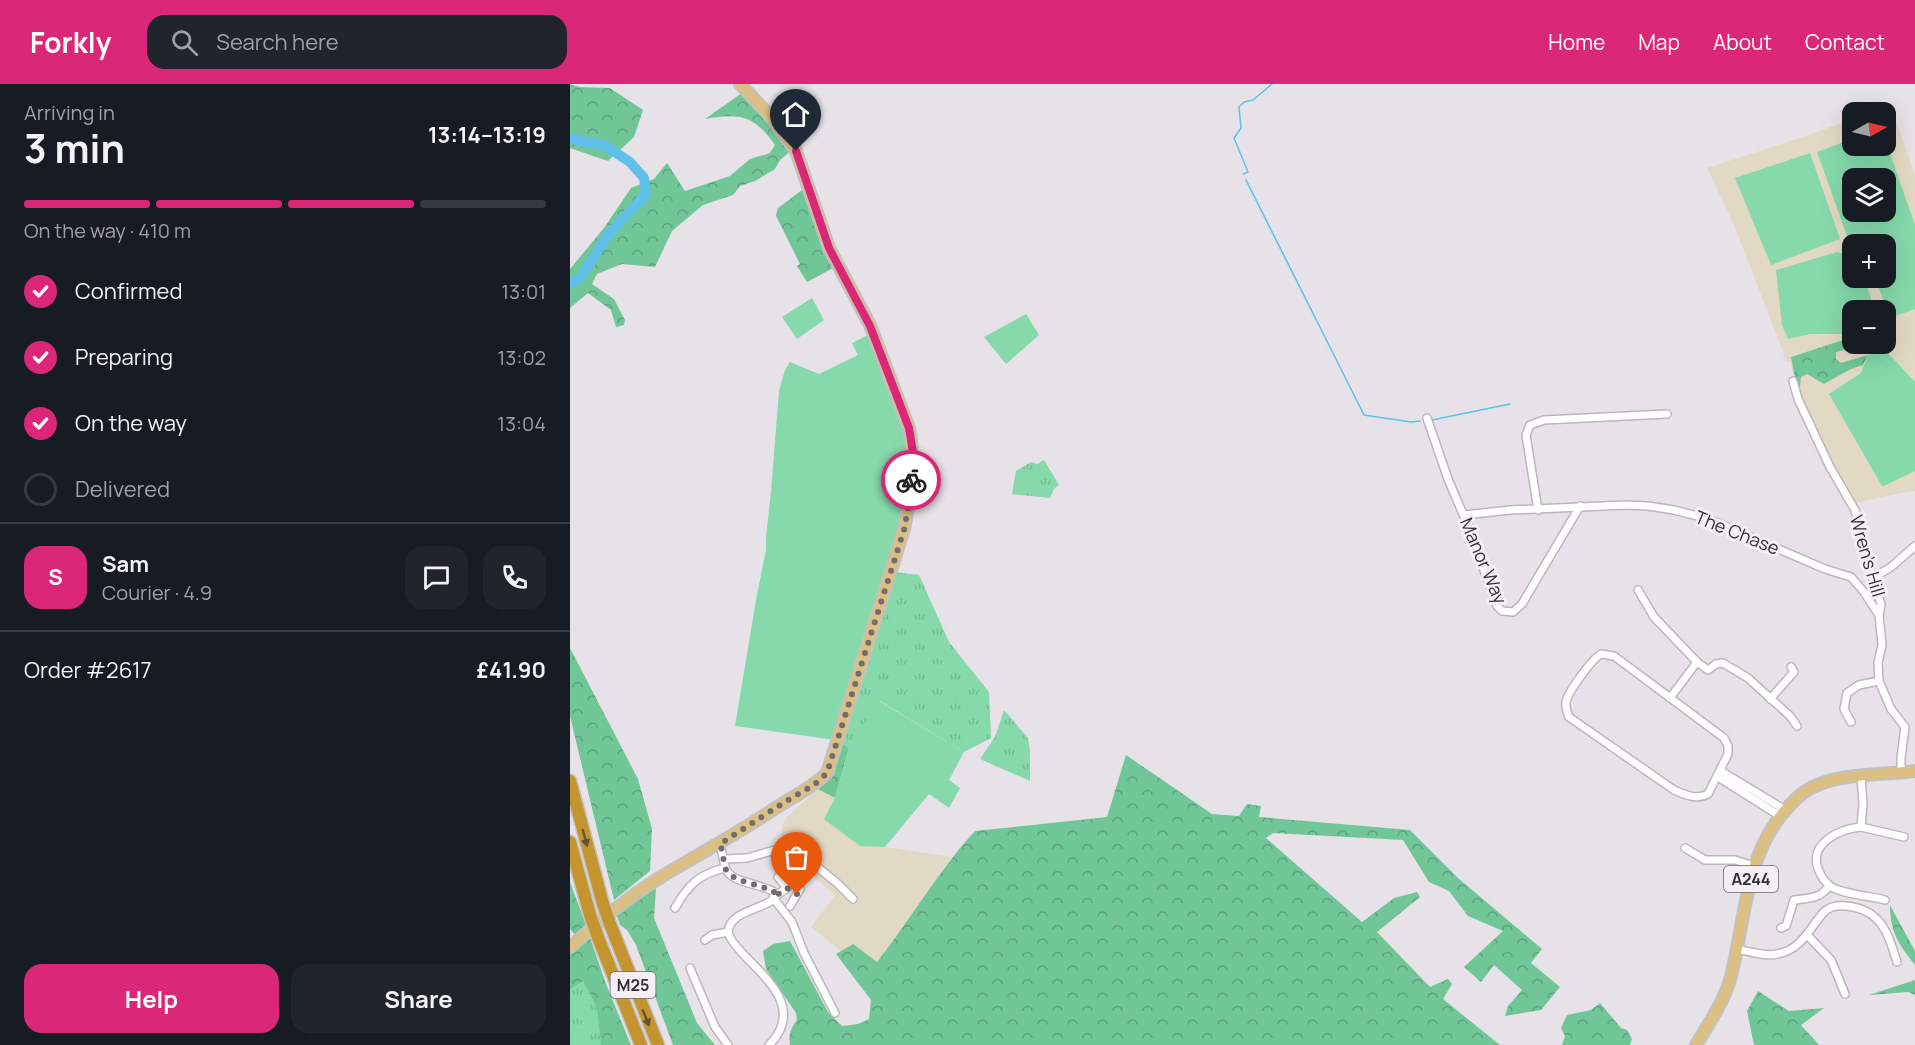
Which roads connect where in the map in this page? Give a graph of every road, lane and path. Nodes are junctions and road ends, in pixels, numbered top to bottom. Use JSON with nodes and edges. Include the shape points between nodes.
{"nodes":[{"id":1,"x":740,"y":84,"type":"edge"},
{"id":2,"x":1793,"y":381,"type":"dead end"},
{"id":3,"x":1667,"y":414,"type":"dead end"},
{"id":4,"x":1426,"y":418,"type":"dead end"},
{"id":5,"x":1580,"y":506,"type":"junction"},
{"id":6,"x":1538,"y":510,"type":"junction"},
{"id":7,"x":1464,"y":515,"type":"junction"},
{"id":8,"x":1915,"y":546,"type":"edge"},
{"id":9,"x":1873,"y":578,"type":"junction"},
{"id":10,"x":1638,"y":590,"type":"dead end"},
{"id":11,"x":1879,"y":615,"type":"junction"},
{"id":12,"x":1697,"y":662,"type":"junction"},
{"id":13,"x":1791,"y":667,"type":"dead end"},
{"id":14,"x":1879,"y":681,"type":"junction"},
{"id":15,"x":1670,"y":698,"type":"junction"},
{"id":16,"x":1770,"y":699,"type":"junction"},
{"id":17,"x":1851,"y":722,"type":"dead end"},
{"id":18,"x":1797,"y":726,"type":"dead end"},
{"id":19,"x":1915,"y":771,"type":"edge"},
{"id":20,"x":1901,"y":773,"type":"junction"},
{"id":21,"x":1720,"y":774,"type":"junction"},
{"id":22,"x":1862,"y":776,"type":"junction"},
{"id":23,"x":570,"y":781,"type":"edge"},
{"id":24,"x":1782,"y":813,"type":"junction"},
{"id":25,"x":1861,"y":827,"type":"junction"},
{"id":26,"x":1904,"y":837,"type":"dead end"},
{"id":27,"x":570,"y":842,"type":"edge"},
{"id":28,"x":720,"y":844,"type":"junction"},
{"id":29,"x":1685,"y":848,"type":"dead end"},
{"id":30,"x":725,"y":859,"type":"junction"},
{"id":31,"x":1754,"y":866,"type":"junction"},
{"id":32,"x":725,"y":868,"type":"junction"},
{"id":33,"x":778,"y":877,"type":"dead end"},
{"id":34,"x":1829,"y":886,"type":"junction"},
{"id":35,"x":787,"y":888,"type":"junction"},
{"id":36,"x":774,"y":898,"type":"junction"},
{"id":37,"x":853,"y":899,"type":"dead end"},
{"id":38,"x":1885,"y":900,"type":"dead end"},
{"id":39,"x":609,"y":906,"type":"junction"},
{"id":40,"x":790,"y":906,"type":"dead end"},
{"id":41,"x":675,"y":908,"type":"dead end"},
{"id":42,"x":1781,"y":928,"type":"dead end"},
{"id":43,"x":728,"y":932,"type":"junction"},
{"id":44,"x":1808,"y":936,"type":"junction"},
{"id":45,"x":705,"y":940,"type":"dead end"},
{"id":46,"x":570,"y":947,"type":"edge"},
{"id":47,"x":1736,"y":949,"type":"junction"},
{"id":48,"x":1898,"y":962,"type":"dead end"},
{"id":49,"x":690,"y":968,"type":"dead end"},
{"id":50,"x":1845,"y":994,"type":"dead end"},
{"id":51,"x":835,"y":1012,"type":"dead end"},
{"id":52,"x":641,"y":1045,"type":"edge"},
{"id":53,"x":658,"y":1045,"type":"edge"},
{"id":54,"x":728,"y":1045,"type":"edge"},
{"id":55,"x":769,"y":1045,"type":"edge"},
{"id":56,"x":1696,"y":1045,"type":"edge"}],
"edges":[{"from":1,"to":28,"type":"main road","via":[[796,151],[829,248],[882,354],[909,428],[913,452],[904,530],[827,773]]},
{"from":2,"to":9,"type":"street","name":"Wren's Hill","via":[[1830,467],[1855,510]]},
{"from":3,"to":6,"type":"street","via":[[1544,420],[1530,425],[1526,435]]},
{"from":4,"to":7,"type":"street","name":"Manor Way"},
{"from":5,"to":6,"type":"street","name":"The Chase"},
{"from":5,"to":7,"type":"street","name":"Manor Way","via":[[1530,593],[1508,613],[1497,606]]},
{"from":5,"to":11,"type":"street","name":"The Chase","via":[[1648,506],[1708,519],[1851,577]]},
{"from":6,"to":7,"type":"street","name":"The Chase"},
{"from":8,"to":9,"type":"street"},
{"from":9,"to":11,"type":"street","name":"Wren's Hill","via":[[1881,604]]},
{"from":10,"to":12,"type":"street","via":[[1660,625]]},
{"from":11,"to":14,"type":"street","name":"Wren's Hill"},
{"from":12,"to":15,"type":"street"},
{"from":12,"to":16,"type":"street","via":[[1708,670],[1723,663],[1748,678]]},
{"from":13,"to":16,"type":"street","via":[[1794,672]]},
{"from":14,"to":17,"type":"street","via":[[1859,685],[1847,693],[1844,709]]},
{"from":14,"to":20,"type":"street","name":"Wren's Hill","via":[[1891,709],[1905,727]]},
{"from":15,"to":21,"type":"street","via":[[1726,742],[1729,750]]},
{"from":15,"to":21,"type":"street","via":[[1606,653],[1594,659],[1568,698],[1566,708],[1572,720],[1683,794],[1704,796]]},
{"from":16,"to":18,"type":"street"},
{"from":19,"to":20,"type":"main road","number":"A244"},
{"from":20,"to":22,"type":"main road","number":"A244"},
{"from":21,"to":24,"type":"street"},
{"from":22,"to":24,"type":"main road","number":"A244","via":[[1817,784]]},
{"from":22,"to":25,"type":"street"},
{"from":23,"to":39,"type":"highway","number":"M25","one_way":true},
{"from":24,"to":31,"type":"main road","number":"A244","via":[[1763,842]]},
{"from":25,"to":26,"type":"street"},
{"from":25,"to":34,"type":"street","via":[[1841,831],[1819,848],[1817,866]]},
{"from":27,"to":52,"type":"highway","number":"M25","bridge":true,"via":[[590,915]]},
{"from":28,"to":30,"type":"street"},
{"from":28,"to":39,"type":"main road"},
{"from":29,"to":31,"type":"street","via":[[1705,860],[1735,860]]},
{"from":30,"to":32,"type":"street"},
{"from":30,"to":37,"type":"street","via":[[747,858],[789,846]]},
{"from":31,"to":47,"type":"main road","number":"A244"},
{"from":32,"to":36,"type":"street","via":[[731,876],[766,886],[774,892]]},
{"from":32,"to":41,"type":"street","via":[[696,879]]},
{"from":33,"to":35,"type":"street"},
{"from":34,"to":38,"type":"street"},
{"from":34,"to":42,"type":"street","via":[[1824,894],[1794,900],[1786,926]]},
{"from":35,"to":36,"type":"street"},
{"from":35,"to":40,"type":"street","via":[[800,893]]},
{"from":36,"to":43,"type":"street","via":[[739,916]]},
{"from":36,"to":51,"type":"street","via":[[792,922]]},
{"from":39,"to":46,"type":"main road"},
{"from":39,"to":53,"type":"highway","number":"M25","one_way":true,"bridge":true,"via":[[610,924]]},
{"from":43,"to":45,"type":"street"},
{"from":43,"to":55,"type":"street","via":[[779,997],[783,1024]]},
{"from":44,"to":47,"type":"street","via":[[1777,954]]},
{"from":44,"to":48,"type":"street","via":[[1824,911],[1841,905],[1862,908],[1885,927]]},
{"from":44,"to":50,"type":"street","via":[[1831,960]]},
{"from":47,"to":56,"type":"main road","number":"A244","via":[[1726,991]]},
{"from":49,"to":54,"type":"street","via":[[715,1027]]}]}
